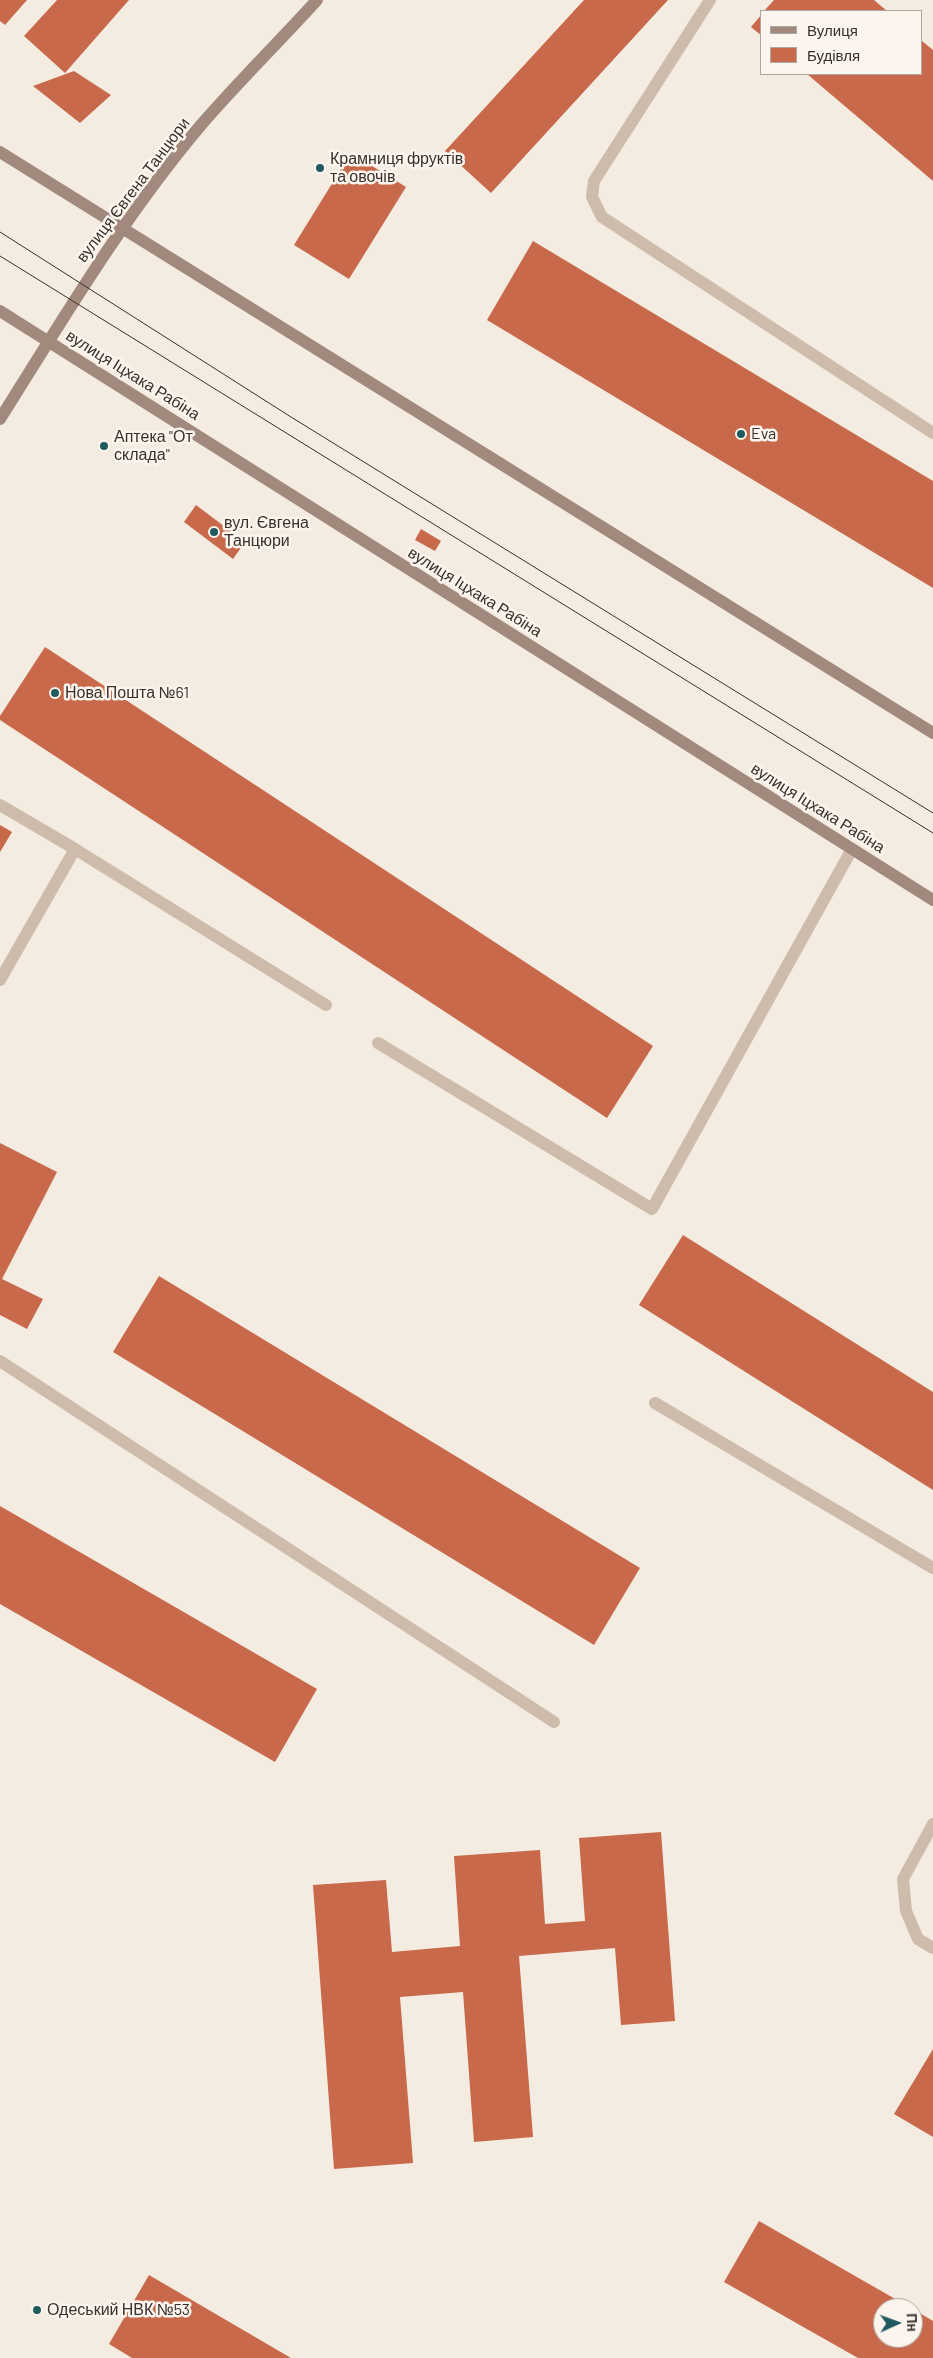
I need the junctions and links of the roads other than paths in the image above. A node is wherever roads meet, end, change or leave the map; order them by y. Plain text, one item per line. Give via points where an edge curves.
1 (318, 0) edge
2 (710, 0) edge
3 (0, 152) edge
4 (123, 228) junction
5 (0, 311) edge
6 (49, 342) junction
7 (0, 420) edge
8 (933, 433) edge
9 (933, 733) edge
10 (0, 805) edge
11 (75, 849) junction
12 (852, 849) junction
13 (933, 900) edge
14 (0, 980) edge
15 (326, 1005) dead end
16 (378, 1043) dead end
17 (0, 1361) edge
18 (655, 1403) dead end
19 (933, 1568) edge
20 (554, 1722) dead end
21 (933, 1824) edge
22 (933, 1948) edge

1 - 4 main road, вулиця Євгена Танцюри via 201,126
2 - 8 lane via 594,180 592,197 602,217
3 - 4 main road
4 - 6 main road, вулиця Євгена Танцюри
4 - 9 main road
5 - 6 main road, вулиця Іцхака Рабіна
6 - 7 main road, вулиця Євгена Танцюри
6 - 12 main road, вулиця Іцхака Рабіна
10 - 11 lane
11 - 14 lane
11 - 15 lane
12 - 13 main road, вулиця Іцхака Рабіна
12 - 16 lane via 652,1210
17 - 20 lane
18 - 19 lane
21 - 22 lane via 903,1879 906,1911 918,1940

